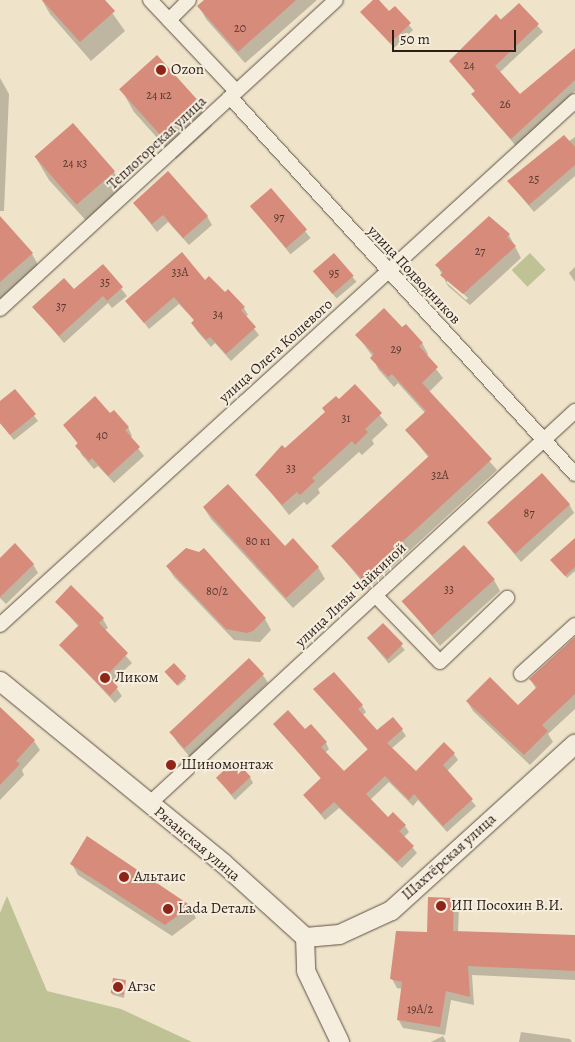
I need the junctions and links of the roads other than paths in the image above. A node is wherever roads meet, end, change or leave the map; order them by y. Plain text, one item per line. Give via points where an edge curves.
1 (150, 0) edge
2 (189, 0) edge
3 (336, 0) edge
4 (168, 20) junction
5 (233, 94) junction
6 (575, 101) edge
7 (388, 270) junction
8 (0, 309) edge
9 (575, 411) edge
10 (543, 439) junction
11 (575, 474) edge
12 (376, 595) junction
13 (507, 598) dead end
14 (0, 625) edge
15 (575, 625) edge
16 (521, 674) dead end
17 (0, 680) edge
18 (575, 743) edge
19 (149, 804) junction
20 (305, 937) junction
21 (340, 1042) edge

1 - 4 street, улица Подводников
2 - 4 street
3 - 5 street, Теплогорская улица
4 - 5 street, улица Подводников
5 - 7 street, улица Подводников
5 - 8 street, Теплогорская улица
6 - 7 street, улица Олега Кошевого
7 - 10 street, улица Подводников
7 - 14 street, улица Олега Кошевого
9 - 10 street, улица Лизы Чайкиной
10 - 11 street, улица Подводников
10 - 12 street, улица Лизы Чайкиной
12 - 13 street via 440,662
12 - 19 street, улица Лизы Чайкиной
15 - 16 street
17 - 19 main road, Рязанская улица
18 - 20 main road, Шахтёрская улица via 391,910 339,934
19 - 20 main road, Рязанская улица
20 - 21 street via 306,971

